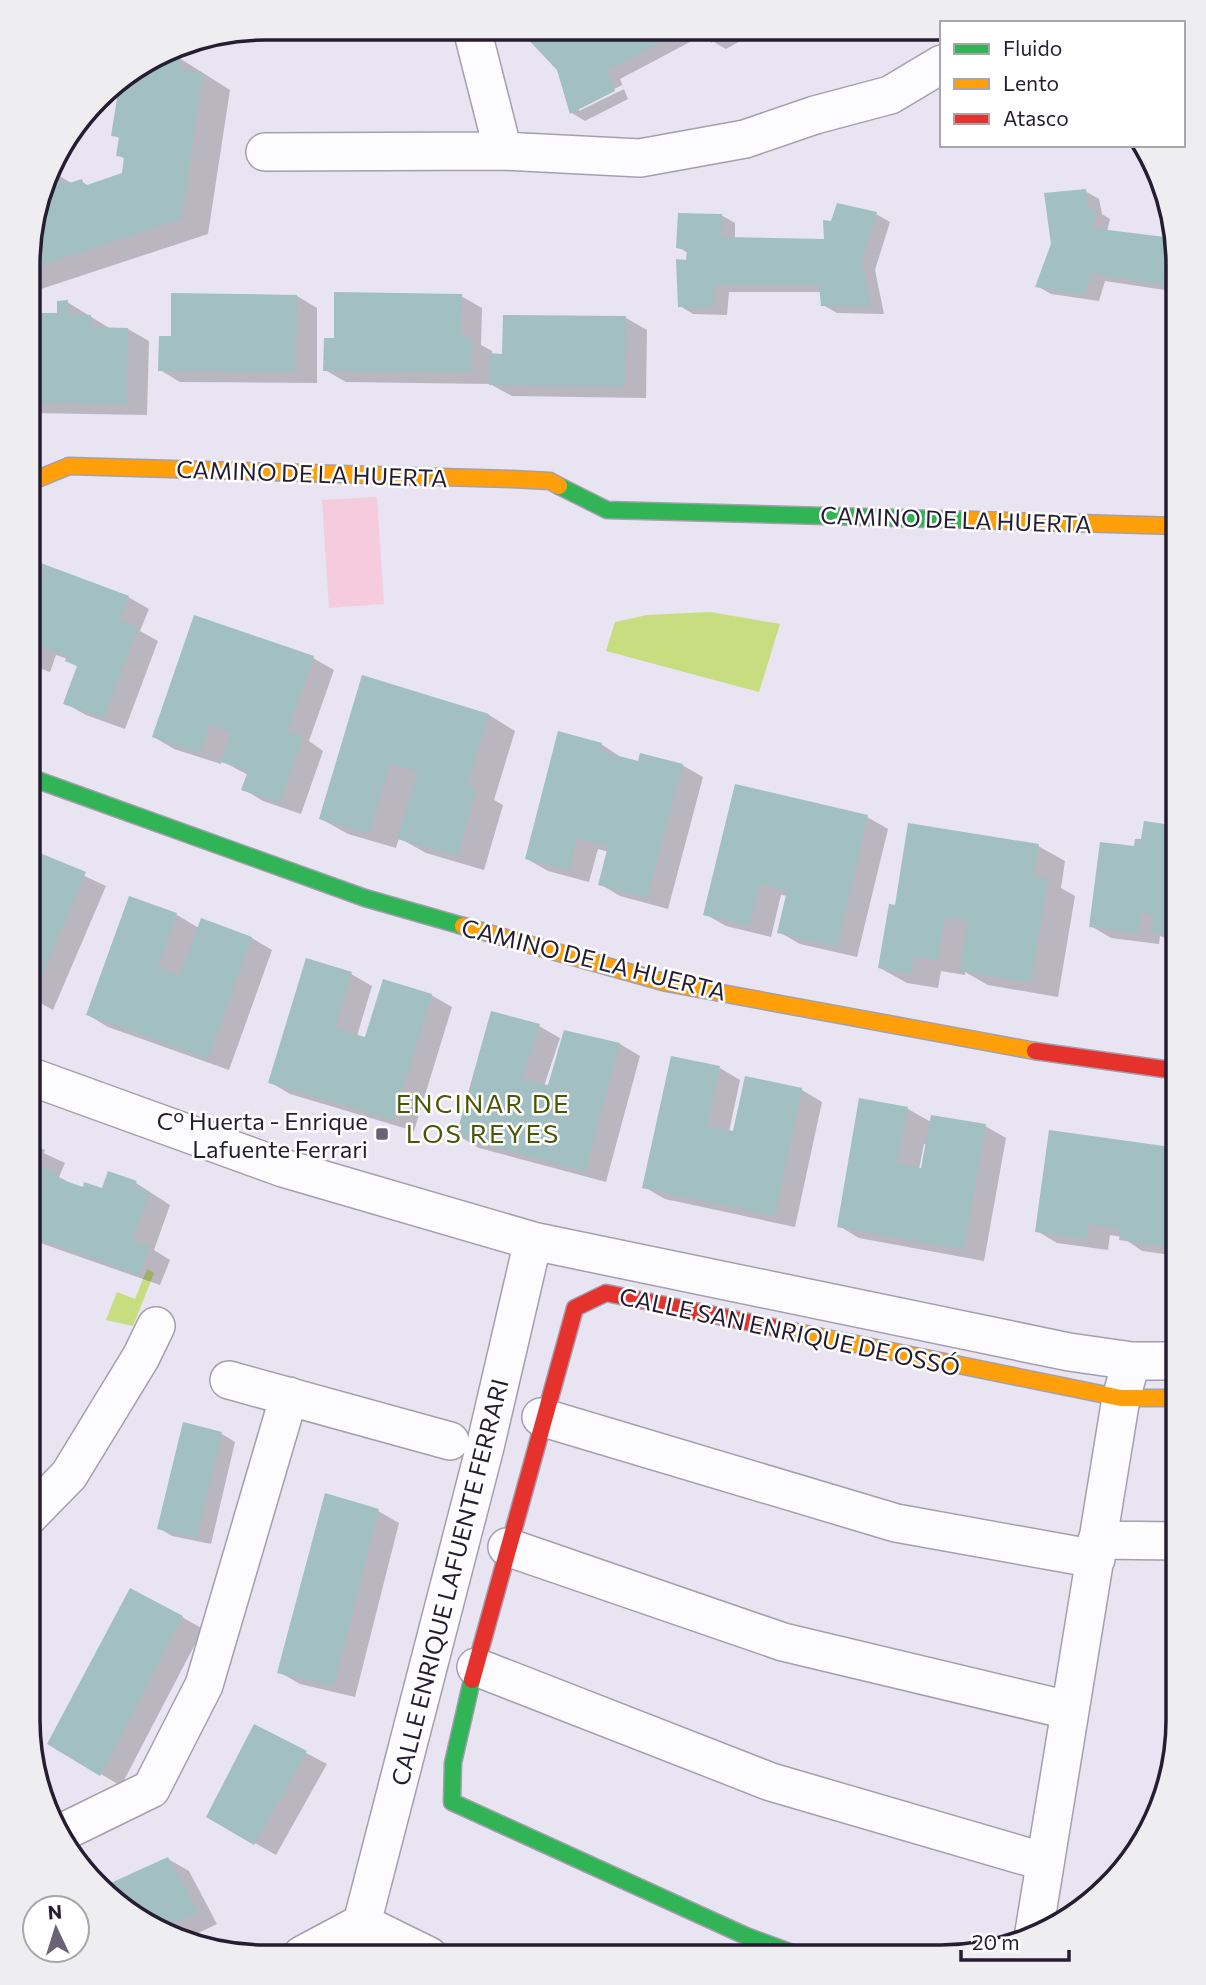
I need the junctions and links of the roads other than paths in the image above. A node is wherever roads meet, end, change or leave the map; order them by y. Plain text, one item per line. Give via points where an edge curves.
1 (472, 41) edge
2 (940, 65) edge
3 (503, 151) junction
4 (265, 152) dead end
5 (40, 478) edge
6 (1166, 526) edge
7 (40, 781) edge
8 (1165, 1069) edge
9 (40, 1080) edge
10 (533, 1241) junction
11 (156, 1326) dead end
12 (1132, 1361) junction
13 (1165, 1361) edge
14 (229, 1380) dead end
15 (289, 1396) junction
16 (1121, 1398) junction
17 (1165, 1398) edge
18 (541, 1417) junction
19 (450, 1441) dead end
20 (40, 1505) edge
21 (1165, 1542) edge
22 (507, 1547) junction
23 (1097, 1550) junction
24 (475, 1667) junction
25 (1068, 1710) junction
26 (69, 1829) edge
27 (1045, 1862) junction
28 (1043, 1920) edge
29 (362, 1923) junction
30 (321, 1945) edge
31 (407, 1945) edge
32 (769, 1945) edge

1 - 3 street
2 - 3 street via 890,95 815,114 745,139 640,158
3 - 4 street
5 - 6 street, CAMINO DE LA HUERTA via 69,466 512,479 550,481 607,510
7 - 8 street, CAMINO DE LA HUERTA via 365,898 667,983 1057,1055
9 - 10 street via 283,1168
10 - 12 street
10 - 29 street, CALLE ENRIQUE LAFUENTE FERRARI via 485,1447
11 - 20 street via 69,1475
12 - 13 street
12 - 16 street
14 - 15 street, CALLE ENRIQUE LAFUENTE FERRARI
15 - 19 street, CALLE ENRIQUE LAFUENTE FERRARI
15 - 26 street via 204,1685 151,1789
16 - 17 street, CALLE SAN ENRIQUE DE OSSÓ
16 - 18 street, CALLE SAN ENRIQUE DE OSSÓ via 606,1293 575,1308
16 - 23 street
18 - 22 street, CALLE SAN ENRIQUE DE OSSÓ
18 - 23 street via 896,1522
21 - 23 street
22 - 24 street, CALLE SAN ENRIQUE DE OSSÓ
22 - 25 street via 783,1642
23 - 25 street
24 - 27 street via 771,1782
24 - 32 street, CALLE SAN ENRIQUE DE OSSÓ via 449,1781 452,1802
25 - 27 street
27 - 28 street
29 - 30 street
29 - 31 street

